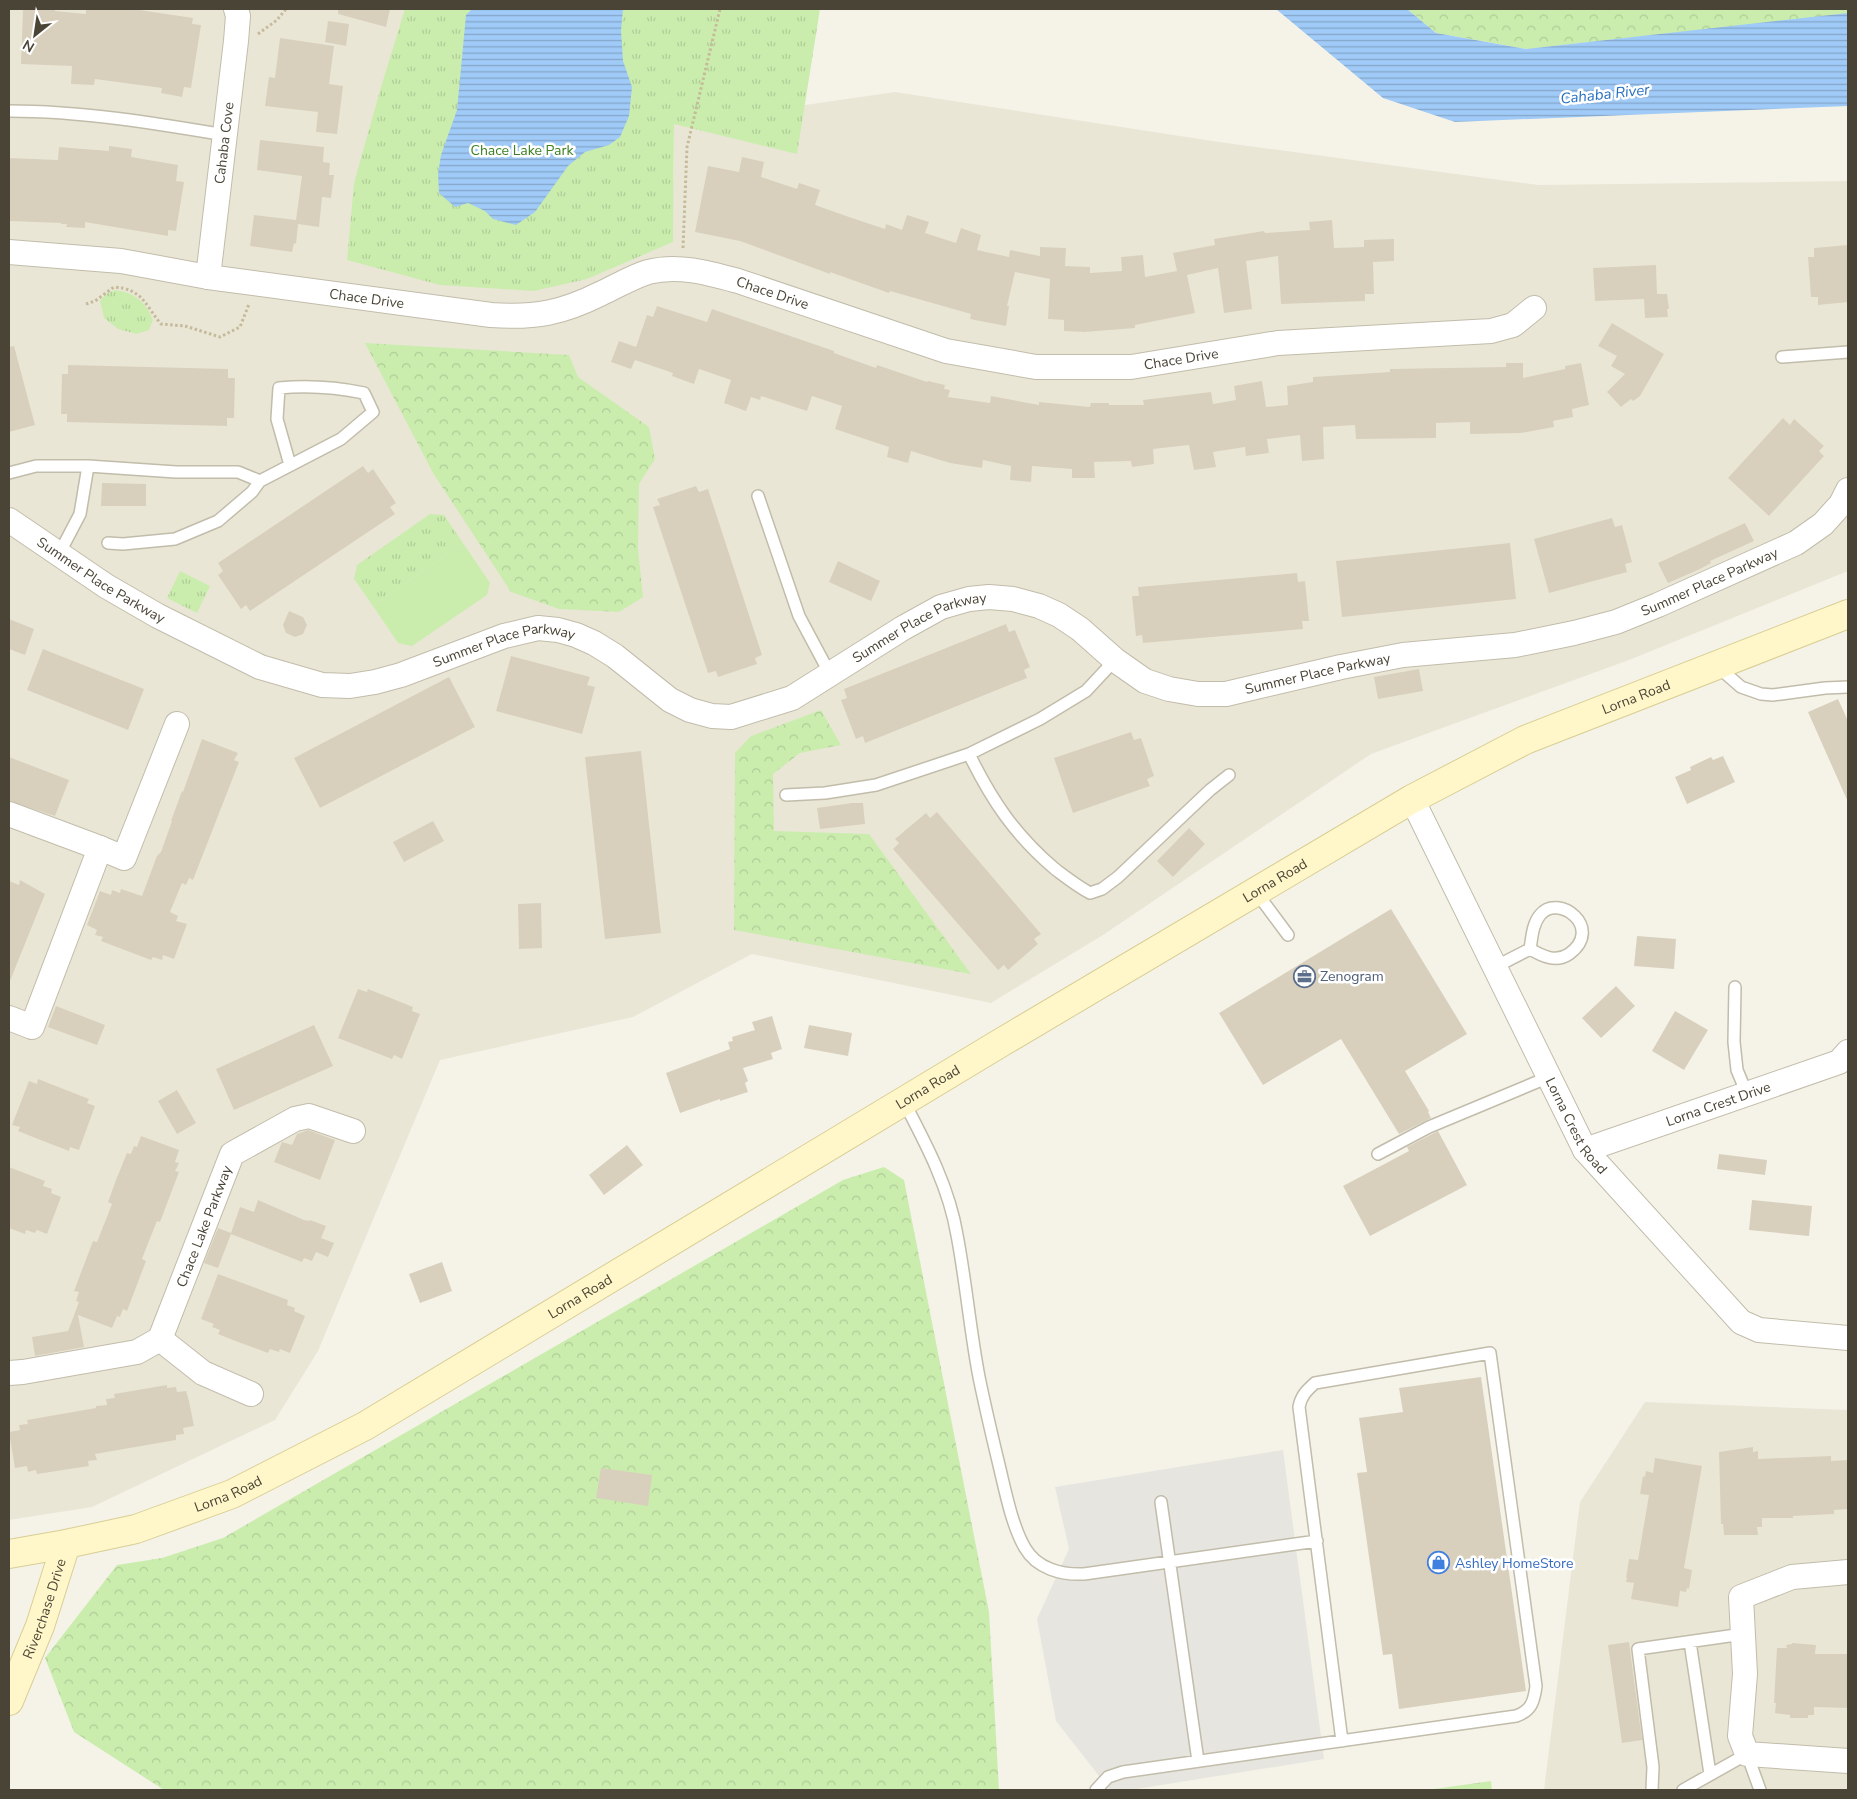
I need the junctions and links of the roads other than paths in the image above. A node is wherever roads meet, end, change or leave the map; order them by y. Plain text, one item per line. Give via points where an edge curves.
1 (236, 9) edge
2 (9, 111) edge
3 (225, 135) junction
4 (9, 252) edge
5 (208, 277) junction
6 (1534, 308) dead end
7 (1848, 352) edge
8 (1782, 357) dead end
9 (290, 465) junction
10 (88, 466) junction
11 (9, 474) edge
12 (260, 481) junction
13 (1848, 490) edge
14 (758, 496) dead end
15 (9, 520) edge
16 (108, 543) dead end
17 (59, 554) junction
18 (1848, 614) edge
19 (1115, 660) junction
20 (1717, 666) junction
21 (830, 674) junction
22 (1848, 687) edge
23 (178, 724) dead end
24 (969, 754) junction
25 (1229, 775) dead end
26 (786, 795) dead end
27 (1412, 799) junction
28 (9, 814) edge
29 (100, 848) junction
30 (1256, 892) junction
31 (1288, 936) dead end
32 (1530, 949) junction
33 (1495, 967) junction
34 (1735, 986) dead end
35 (9, 1018) edge
36 (1845, 1058) edge
37 (1549, 1077) junction
38 (1747, 1094) junction
39 (904, 1101) junction
40 (353, 1131) dead end
41 (1585, 1150) junction
42 (1378, 1154) dead end
43 (1848, 1338) edge
44 (160, 1339) junction
45 (9, 1373) edge
46 (251, 1394) dead end
47 (1161, 1502) dead end
48 (1317, 1540) junction
49 (66, 1544) junction
50 (9, 1554) edge
51 (1169, 1562) junction
52 (1848, 1572) edge
53 (1743, 1634) junction
54 (1690, 1642) junction
55 (9, 1701) edge
56 (1342, 1741) junction
57 (1747, 1754) junction
58 (1198, 1761) junction
59 (1848, 1761) edge
60 (1710, 1774) junction
61 (1096, 1790) edge
62 (1652, 1790) edge
63 (1683, 1790) edge
64 (1760, 1790) edge

1 - 3 street, Cahaba Cove via 236,41
2 - 3 lane via 44,111 132,120
3 - 5 street, Cahaba Cove
4 - 5 street, Chace Drive via 121,261
5 - 6 street, Chace Drive via 520,317 570,308 648,272 682,269 738,280 946,351 1036,367 1131,367 1278,343 1491,331 1513,325
7 - 8 lane
9 - 9 lane via 341,439 373,412 364,394 339,387 303,385 279,388 277,420
9 - 12 lane
10 - 11 lane via 36,466
10 - 12 lane via 238,472
10 - 17 lane via 80,514
12 - 16 lane via 218,521 175,539
13 - 19 street, Summer Place Parkway via 1823,524 1796,543 1616,622 1574,633 1515,645 1404,655 1226,694 1169,689 1145,681
14 - 21 lane via 799,616
15 - 17 street, Summer Place Parkway
17 - 21 street, Summer Place Parkway via 158,616 260,667 322,685 350,686 375,682 504,636 538,628 558,630 594,643 670,700 712,716 731,717 792,698
18 - 20 street, Lorna Road
19 - 21 street, Summer Place Parkway via 1059,615 1013,599 989,598 969,599 941,607
19 - 24 lane via 1086,691 1040,720
20 - 22 lane via 1741,688 1761,694
20 - 27 street, Lorna Road via 1525,740
23 - 29 street via 124,858
24 - 25 lane via 988,791 1010,823 1037,853 1076,886 1090,893 1118,877
24 - 26 lane via 876,785
27 - 30 street, Lorna Road
27 - 33 street, Lorna Crest Road
28 - 29 street
29 - 35 street via 32,1027
30 - 31 lane
30 - 39 street, Lorna Road
32 - 32 lane via 1535,924 1546,910 1570,911 1583,928 1583,936 1575,950 1566,956 1554,959
32 - 33 lane
33 - 37 street, Lorna Crest Road
34 - 38 lane via 1737,1070
36 - 38 street, Lorna Crest Drive
37 - 41 street, Lorna Crest Road
37 - 42 lane via 1429,1126
38 - 41 street, Lorna Crest Drive
39 - 49 street, Lorna Road via 348,1435 232,1494 136,1528
39 - 51 lane via 932,1156 951,1210 981,1385 1006,1492 1026,1549 1045,1567 1070,1574
40 - 44 street, Chace Lake Parkway via 309,1116 295,1119 232,1154
41 - 43 street, Lorna Crest Road via 1741,1322 1759,1330
44 - 45 street via 137,1352
44 - 46 street via 202,1373
47 - 51 lane
48 - 51 lane
48 - 56 lane
48 - 56 lane via 1299,1407 1305,1392 1315,1383 1490,1353 1536,1686 1535,1698 1525,1713 1516,1716
49 - 50 street, Lorna Road
49 - 55 street, Riverchase Drive via 40,1626
51 - 58 lane
52 - 53 street via 1792,1577 1741,1597
53 - 54 lane
53 - 57 street via 1745,1674 1740,1736
54 - 60 lane
54 - 62 lane via 1638,1649 1653,1767
56 - 58 lane
57 - 59 street
57 - 60 lane
57 - 64 lane
58 - 61 lane via 1123,1772 1108,1777
60 - 63 lane

